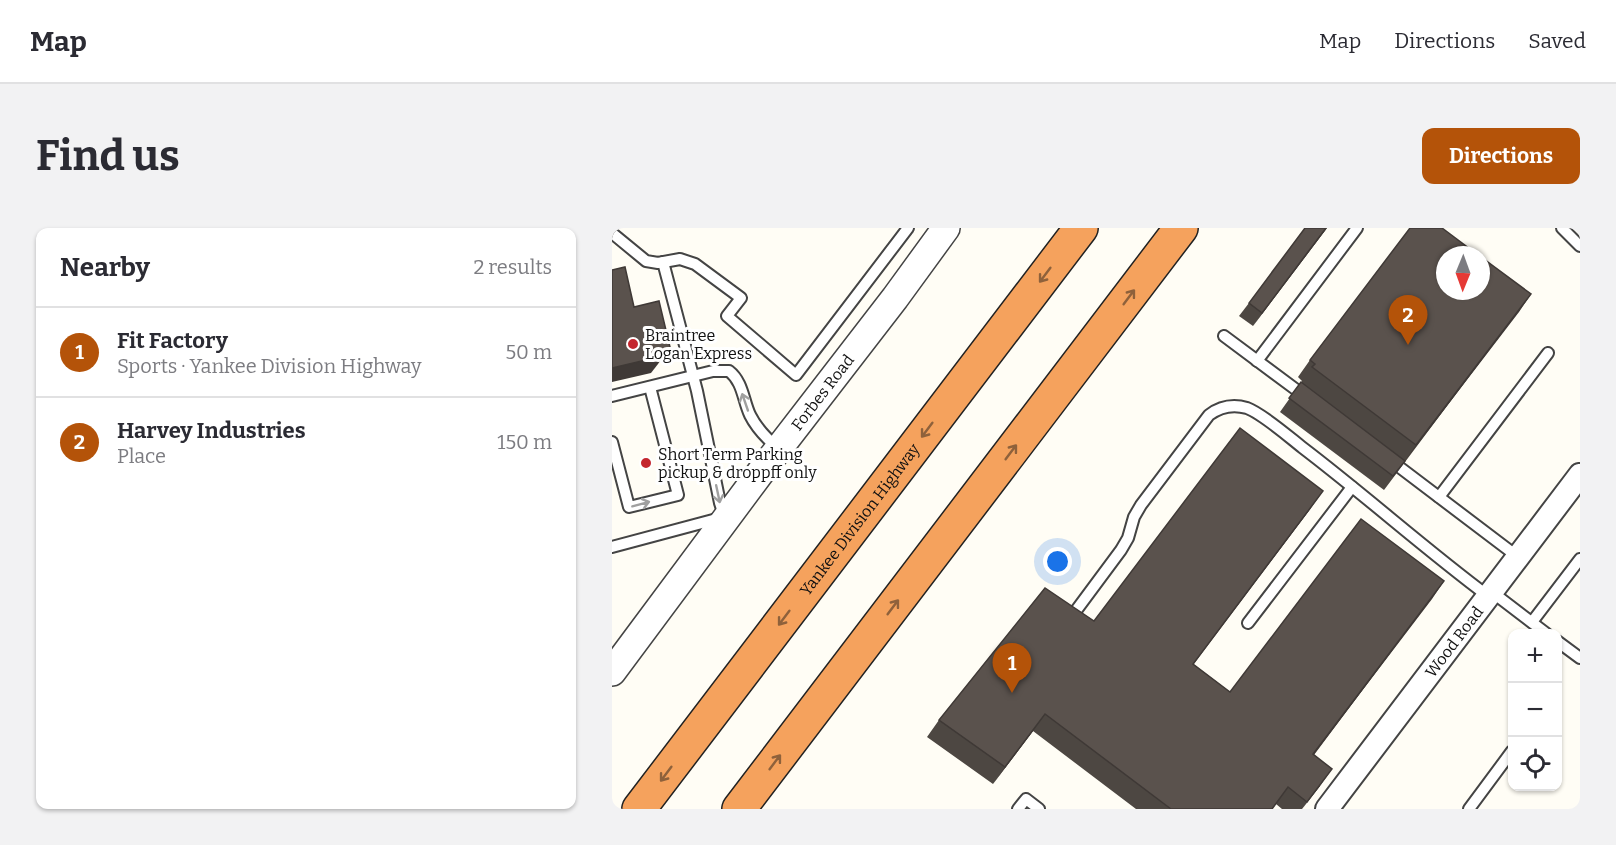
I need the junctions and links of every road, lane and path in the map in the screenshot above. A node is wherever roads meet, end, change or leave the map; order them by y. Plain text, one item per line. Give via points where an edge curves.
1 (908, 228) edge
2 (946, 228) edge
3 (1081, 228) edge
4 (1181, 228) edge
5 (1358, 228) edge
6 (1562, 228) edge
7 (612, 233) edge
8 (1580, 246) edge
9 (663, 262) junction
10 (1224, 336) dead end
11 (1548, 353) dead end
12 (1257, 361) junction
13 (693, 376) junction
14 (650, 387) junction
15 (612, 396) edge
16 (1315, 404) edge
17 (612, 442) edge
18 (779, 449) junction
19 (1381, 454) edge
20 (1580, 475) edge
21 (1352, 487) junction
22 (1439, 497) junction
23 (728, 516) junction
24 (612, 547) edge
25 (1518, 557) junction
26 (1580, 559) edge
27 (1490, 594) junction
28 (1072, 616) edge
29 (1532, 622) junction
30 (1248, 623) dead end
31 (1542, 629) edge
32 (1562, 645) edge
33 (1580, 658) edge
34 (612, 672) edge
35 (1508, 756) edge
36 (639, 809) edge
37 (739, 809) edge
38 (1018, 809) edge
39 (1039, 809) edge
40 (1328, 809) edge
41 (1469, 809) edge

1 - 9 lane via 796,375 727,316 741,298 695,264 680,259
2 - 18 street, Forbes Road
3 -> 36 highway, Yankee Division Highway
37 -> 4 highway
5 - 12 lane
6 - 8 lane
7 - 9 lane via 642,259
9 - 13 lane
10 - 12 lane
11 - 22 lane
12 - 16 lane
13 - 14 lane
18 -> 13 lane via 749,414 734,375 722,370
13 -> 23 lane via 720,503
14 - 15 lane
17 -> 14 lane via 629,507 678,495
18 - 23 street, Forbes Road
19 - 22 lane
20 - 25 street, Wood Road
21 - 27 lane via 1459,574
21 - 28 lane via 1253,411 1235,406 1220,408 1209,415 1141,505 1126,542
21 - 30 lane
22 - 25 lane
23 - 24 lane
23 - 34 street, Forbes Road
25 - 27 street, Wood Road
26 - 29 lane
27 - 29 lane
27 - 40 street, Wood Road
29 - 31 lane
32 - 33 lane
35 - 41 lane
38 - 39 lane via 1026,799

